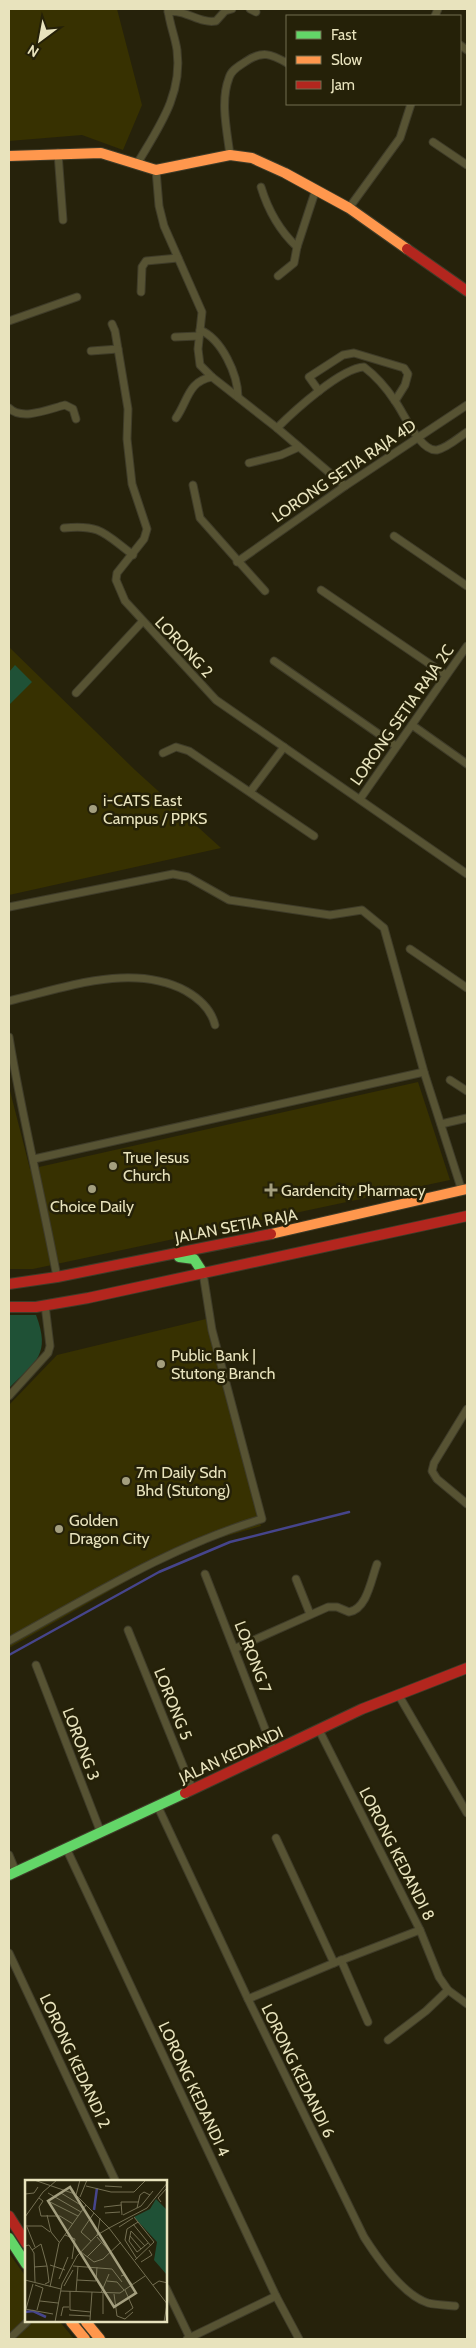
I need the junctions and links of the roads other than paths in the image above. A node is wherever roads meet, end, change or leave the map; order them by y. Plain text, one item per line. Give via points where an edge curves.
1 (232, 9) edge
2 (168, 10) edge
3 (286, 62) edge
4 (411, 105) edge
5 (433, 142) dead end
6 (58, 152) junction
7 (230, 155) junction
8 (9, 156) edge
9 (136, 164) junction
10 (467, 165) edge
11 (156, 170) junction
12 (261, 187) dead end
13 (316, 189) junction
14 (348, 208) junction
15 (63, 220) dead end
16 (297, 247) junction
17 (178, 258) junction
18 (278, 276) dead end
19 (467, 291) edge
20 (140, 292) dead end
21 (76, 297) dead end
22 (9, 321) edge
23 (112, 324) dead end
24 (200, 333) junction
25 (175, 338) dead end
26 (118, 349) junction
27 (91, 351) dead end
28 (212, 378) junction
29 (319, 391) junction
30 (238, 397) junction
31 (395, 401) junction
32 (467, 404) edge
33 (9, 408) edge
34 (176, 418) dead end
35 (76, 420) dead end
36 (277, 428) junction
37 (467, 432) edge
38 (417, 438) junction
39 (299, 447) junction
40 (249, 463) dead end
41 (193, 485) dead end
42 (344, 486) junction
43 (64, 528) dead end
44 (394, 536) dead end
45 (133, 555) junction
46 (237, 562) junction
47 (467, 586) edge
48 (265, 590) dead end
49 (322, 590) dead end
50 (142, 622) junction
51 (467, 646) edge
52 (464, 656) edge
53 (274, 661) dead end
54 (446, 675) junction
55 (76, 693) dead end
56 (412, 724) junction
57 (396, 746) junction
58 (284, 747) junction
59 (163, 753) dead end
60 (467, 764) edge
61 (250, 792) junction
62 (360, 799) junction
63 (314, 836) dead end
64 (467, 874) edge
65 (9, 907) edge
66 (410, 948) dead end
67 (467, 988) edge
68 (9, 1002) edge
69 (215, 1025) dead end
70 (9, 1037) edge
71 (424, 1072) junction
72 (450, 1080) dead end
73 (467, 1092) edge
74 (467, 1118) edge
75 (441, 1124) junction
76 (34, 1159) junction
77 (465, 1193) edge
78 (467, 1216) edge
79 (142, 1260) junction
80 (203, 1273) junction
81 (57, 1276) junction
82 (9, 1284) edge
83 (45, 1305) junction
84 (9, 1307) edge
85 (9, 1396) edge
86 (467, 1409) edge
87 (467, 1504) edge
88 (377, 1564) dead end
89 (205, 1574) dead end
90 (296, 1579) dead end
91 (310, 1614) junction
92 (128, 1630) dead end
93 (9, 1641) edge
94 (236, 1648) junction
95 (36, 1665) dead end
96 (467, 1668) edge
97 (398, 1694) junction
98 (319, 1730) junction
99 (274, 1752) junction
100 (192, 1788) junction
101 (158, 1807) junction
102 (467, 1813) edge
103 (101, 1833) junction
104 (276, 1838) dead end
105 (67, 1850) junction
106 (9, 1855) edge
107 (12, 1873) edge
108 (420, 1930) junction
109 (9, 1953) edge
110 (337, 1961) junction
111 (448, 1990) junction
112 (248, 1999) junction
113 (467, 2004) edge
114 (368, 2022) dead end
115 (388, 2040) dead end
116 (115, 2180) edge
117 (9, 2216) edge
118 (9, 2238) edge
119 (25, 2241) edge
120 (25, 2262) edge
121 (168, 2292) edge
122 (276, 2296) junction
123 (455, 2306) dead end
124 (26, 2323) edge
125 (72, 2323) edge
126 (87, 2323) edge
127 (9, 2339) edge
128 (85, 2339) edge
129 (100, 2339) edge
130 (189, 2339) edge
131 (299, 2339) edge

1 - 2 street via 225,11 218,20 208,22
2 - 9 street via 177,50 174,98
3 - 7 street via 262,53 233,70 228,78 225,106
4 - 14 street via 400,138
5 - 10 street
6 - 8 main road
6 - 9 main road via 101,154
6 - 15 street
7 - 11 main road
7 - 13 main road via 252,158
9 - 11 main road
11 - 17 street via 164,226
12 - 16 street via 267,206 287,238
13 - 14 main road
13 - 16 street
14 - 19 main road
16 - 18 street via 294,263
17 - 20 street via 146,261 142,267
17 - 24 street via 202,312
21 - 22 street
23 - 26 street, LORONG 2
24 - 25 street
24 - 28 street via 200,365
24 - 30 street via 207,333 230,363 238,385
26 - 27 street
26 - 45 street, LORONG 2 via 128,409 132,484 147,529
28 - 30 street
28 - 34 street via 197,382
29 - 31 street via 351,370 364,367
29 - 31 street via 309,376 343,355 354,352 404,368 408,374
29 - 36 street
30 - 36 street
31 - 38 street
32 - 38 street, LORONG SETIA RAJA 4D
33 - 35 street via 22,414 65,405 73,409
36 - 39 street
37 - 38 street via 435,450
38 - 42 street, LORONG SETIA RAJA 4D
39 - 40 street
39 - 42 street
41 - 46 street via 199,515
42 - 46 street, LORONG SETIA RAJA 4D
43 - 45 street via 85,526 98,530
44 - 47 street
45 - 50 street, LORONG 2 via 117,573 116,580 125,601
46 - 48 street
49 - 54 street
50 - 55 street
50 - 58 street, LORONG 2 via 210,695
51 - 52 street, LORONG SETIA RAJA 2C
52 - 54 street, LORONG SETIA RAJA 2C
53 - 57 street
54 - 56 street, LORONG SETIA RAJA 2C
56 - 57 street, LORONG SETIA RAJA 2C
56 - 60 street
57 - 62 street, LORONG SETIA RAJA 2C
58 - 61 street
58 - 62 street, LORONG 2
59 - 61 street via 176,747 189,751
61 - 63 street
62 - 64 street, LORONG 2
65 - 71 street via 173,874 188,876 228,900 330,915 362,910 384,928
66 - 67 street
68 - 69 street via 65,987 143,978 164,982 198,997 213,1016
70 - 76 street
71 - 75 street
71 - 76 street
72 - 73 street
74 - 75 street
75 - 77 street
76 - 81 street
77 - 79 main road, JALAN SETIA RAJA
78 - 80 main road
79 - 80 main road via 193,1257
79 - 81 main road, JALAN SETIA RAJA
80 - 83 main road
80 - 93 street via 212,1330 262,1519 151,1562
81 - 82 main road, JALAN SETIA RAJA
83 - 84 main road
83 - 85 street via 48,1353
86 - 87 street via 432,1471
88 - 91 street via 358,1609 348,1612 328,1607
89 - 94 street, LORONG 7
90 - 91 street
91 - 94 street
92 - 100 street, LORONG 5
94 - 99 street, LORONG 7
95 - 103 street, LORONG 3
96 - 97 main road, JALAN KEDANDI
97 - 98 main road, JALAN KEDANDI
97 - 102 street
98 - 99 main road, JALAN KEDANDI
98 - 108 street, LORONG KEDANDI 8
99 - 100 main road, JALAN KEDANDI
100 - 101 main road, JALAN KEDANDI
101 - 103 main road, JALAN KEDANDI
101 - 112 street, LORONG KEDANDI 6
103 - 105 main road, JALAN KEDANDI
104 - 110 street
105 - 107 main road, JALAN KEDANDI
105 - 122 street, LORONG KEDANDI 4
106 - 107 street
108 - 110 street
108 - 111 street, LORONG KEDANDI 8 via 439,1977
109 - 116 street, LORONG KEDANDI 2
110 - 112 street
110 - 114 street
111 - 113 street
111 - 115 street
112 - 123 street, LORONG KEDANDI 6 via 373,2250 411,2294 431,2304
117 - 119 main road
118 - 120 main road
121 - 130 street
122 - 130 street
122 - 131 street, LORONG KEDANDI 4
124 - 127 street
125 - 128 main road
126 - 129 main road

